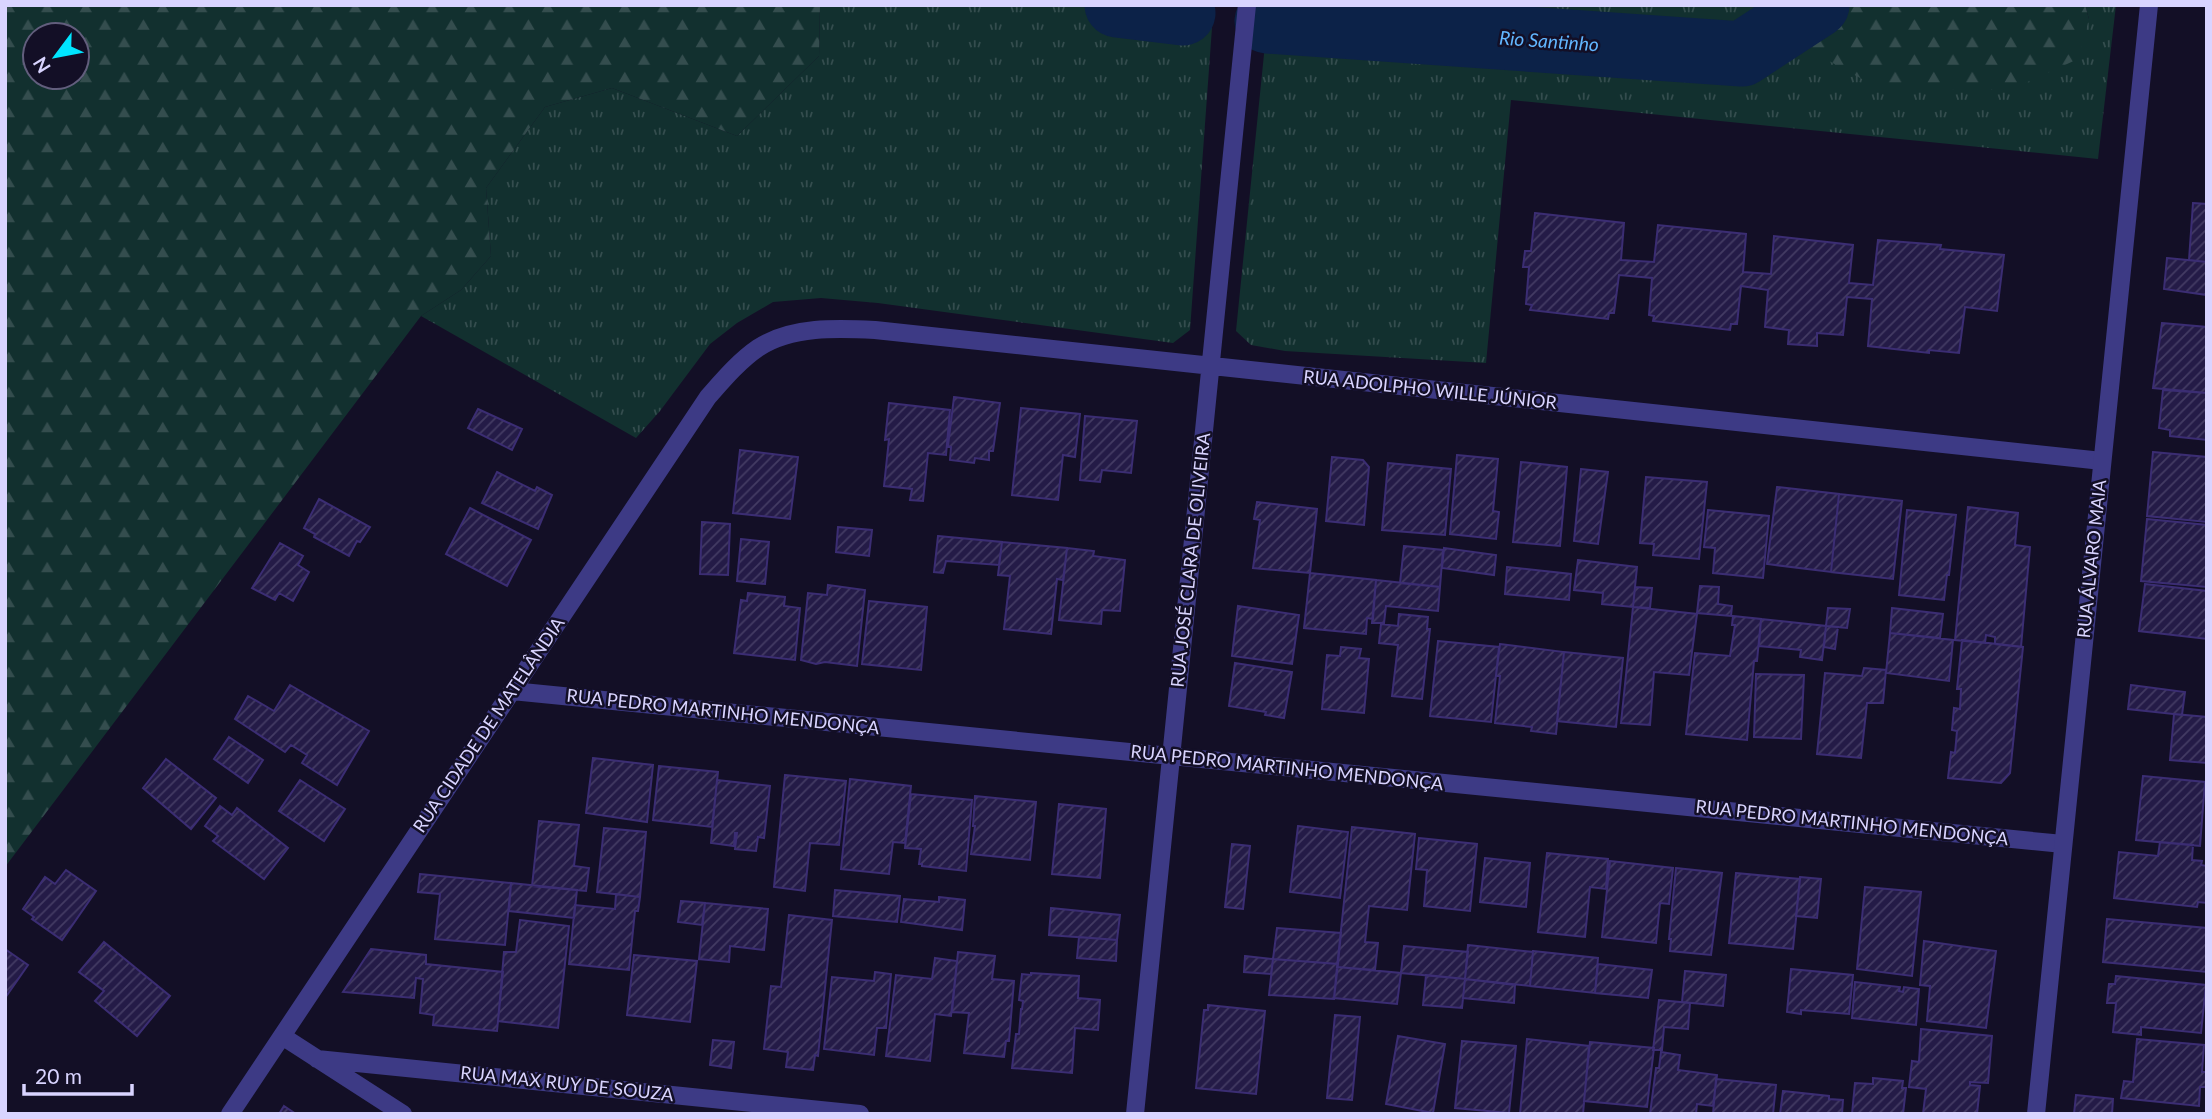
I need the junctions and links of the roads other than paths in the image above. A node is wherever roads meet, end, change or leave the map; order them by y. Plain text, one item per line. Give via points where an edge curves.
1 (1247, 5) edge
2 (2149, 5) edge
3 (760, 346) joint
4 (1210, 367) junction
5 (2102, 461) junction
6 (512, 691) junction
7 (1171, 756) junction
8 (2063, 844) junction
9 (282, 1036) junction
10 (317, 1059) junction
11 (230, 1114) edge
12 (403, 1114) edge
13 (860, 1114) edge
14 (1135, 1114) edge
15 (2036, 1114) edge

1 - 4 street, RUA JOSÉ CLARA DE OLIVEIRA
2 - 5 street, RUA ÁLVARO MAIA
3 - 4 street, RUA ADOLPHO WILLE JÚNIOR via 795,332 838,328
3 - 6 street, RUA CIDADE DE MATELÂNDIA via 708,397
4 - 5 street, RUA ADOLPHO WILLE JÚNIOR
4 - 7 street, RUA JOSÉ CLARA DE OLIVEIRA
5 - 8 street, RUA ÁLVARO MAIA
6 - 7 street, RUA PEDRO MARTINHO MENDONÇA
6 - 9 street, RUA CIDADE DE MATELÂNDIA
7 - 8 street, RUA PEDRO MARTINHO MENDONÇA
7 - 14 street, RUA JOSÉ CLARA DE OLIVEIRA
8 - 15 street, RUA ÁLVARO MAIA
9 - 10 street
9 - 11 street, RUA CIDADE DE MATELÂNDIA
10 - 12 street
10 - 13 street, RUA MAX RUY DE SOUZA

